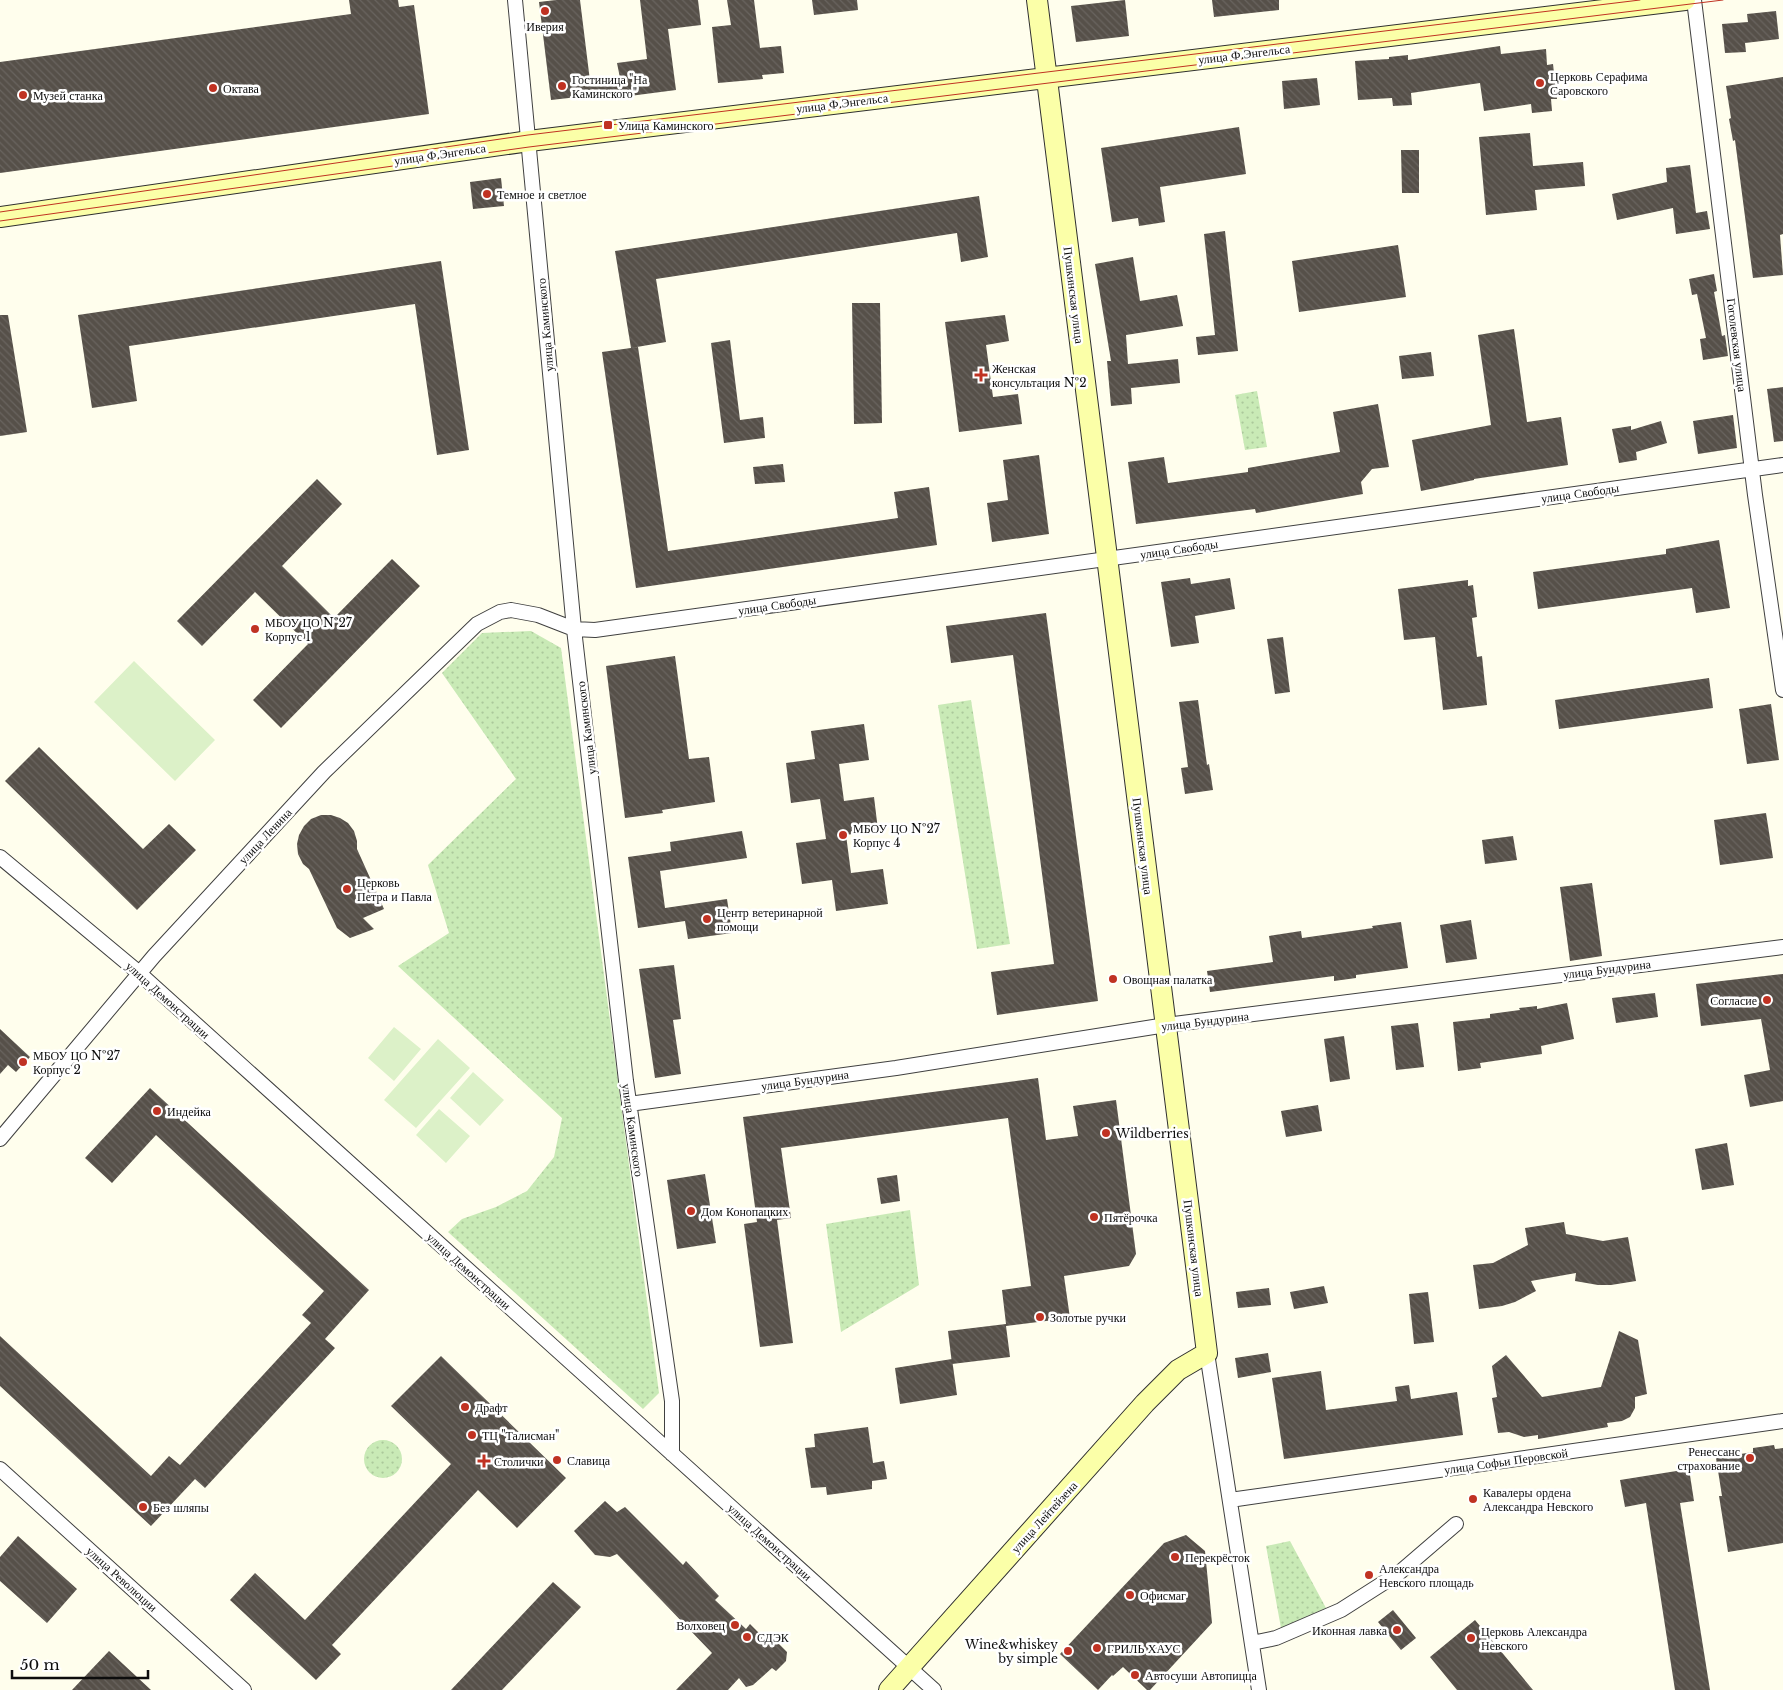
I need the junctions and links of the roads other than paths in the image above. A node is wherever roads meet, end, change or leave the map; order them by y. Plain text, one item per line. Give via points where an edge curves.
1 (515, 0) edge
2 (1037, 0) edge
3 (1685, 0) edge
4 (1694, 0) edge
5 (1046, 78) junction
6 (529, 141) junction
7 (0, 217) edge
8 (1783, 465) edge
9 (1752, 469) junction
10 (1107, 559) junction
11 (574, 629) junction
12 (1783, 690) edge
13 (0, 856) edge
14 (1783, 947) edge
15 (138, 972) junction
16 (1166, 1026) junction
17 (629, 1104) junction
18 (0, 1139) edge
19 (1207, 1353) junction
20 (1783, 1421) edge
21 (672, 1454) junction
22 (0, 1469) edge
23 (1230, 1500) junction
24 (1456, 1524) dead end
25 (1252, 1643) junction
26 (910, 1668) junction
27 (244, 1690) edge
28 (889, 1690) edge
29 (934, 1690) edge
30 (1259, 1690) edge

1 - 6 street, улица Каминского
2 - 5 street, Пушкинская улица
3 - 5 street, улица Ф.Энгельса
4 - 9 street, Гоголевская улица
5 - 6 street, улица Ф.Энгельса
5 - 10 street, Пушкинская улица
6 - 7 street, улица Ф.Энгельса
6 - 11 street, улица Каминского
8 - 9 street, улица Свободы
9 - 10 street, улица Свободы
9 - 12 street, Гоголевская улица
10 - 11 street, улица Свободы via 595,630
10 - 16 street, Пушкинская улица
11 - 15 street, улица Ленина via 538,615 510,610 477,624 324,772
11 - 17 street, улица Каминского
13 - 15 street, улица Демонстрации
14 - 16 street, улица Бундурина
15 - 18 street, улица Ленина
15 - 21 street, улица Демонстрации
16 - 17 street, улица Бундурина via 896,1068
16 - 19 street, Пушкинская улица
17 - 21 street, улица Каминского via 672,1400
19 - 23 street, Пушкинская улица
19 - 26 street, улица Лейтейзена via 1178,1370 1145,1403
20 - 23 street, улица Софьи Перовской
21 - 26 street, улица Демонстрации
22 - 27 street, улица Революции
23 - 25 street, Пушкинская улица
24 - 25 street via 1399,1573 1341,1610 1276,1638
25 - 30 street, Пушкинская улица
26 - 28 street, улица Лейтейзена
26 - 29 street, улица Демонстрации

